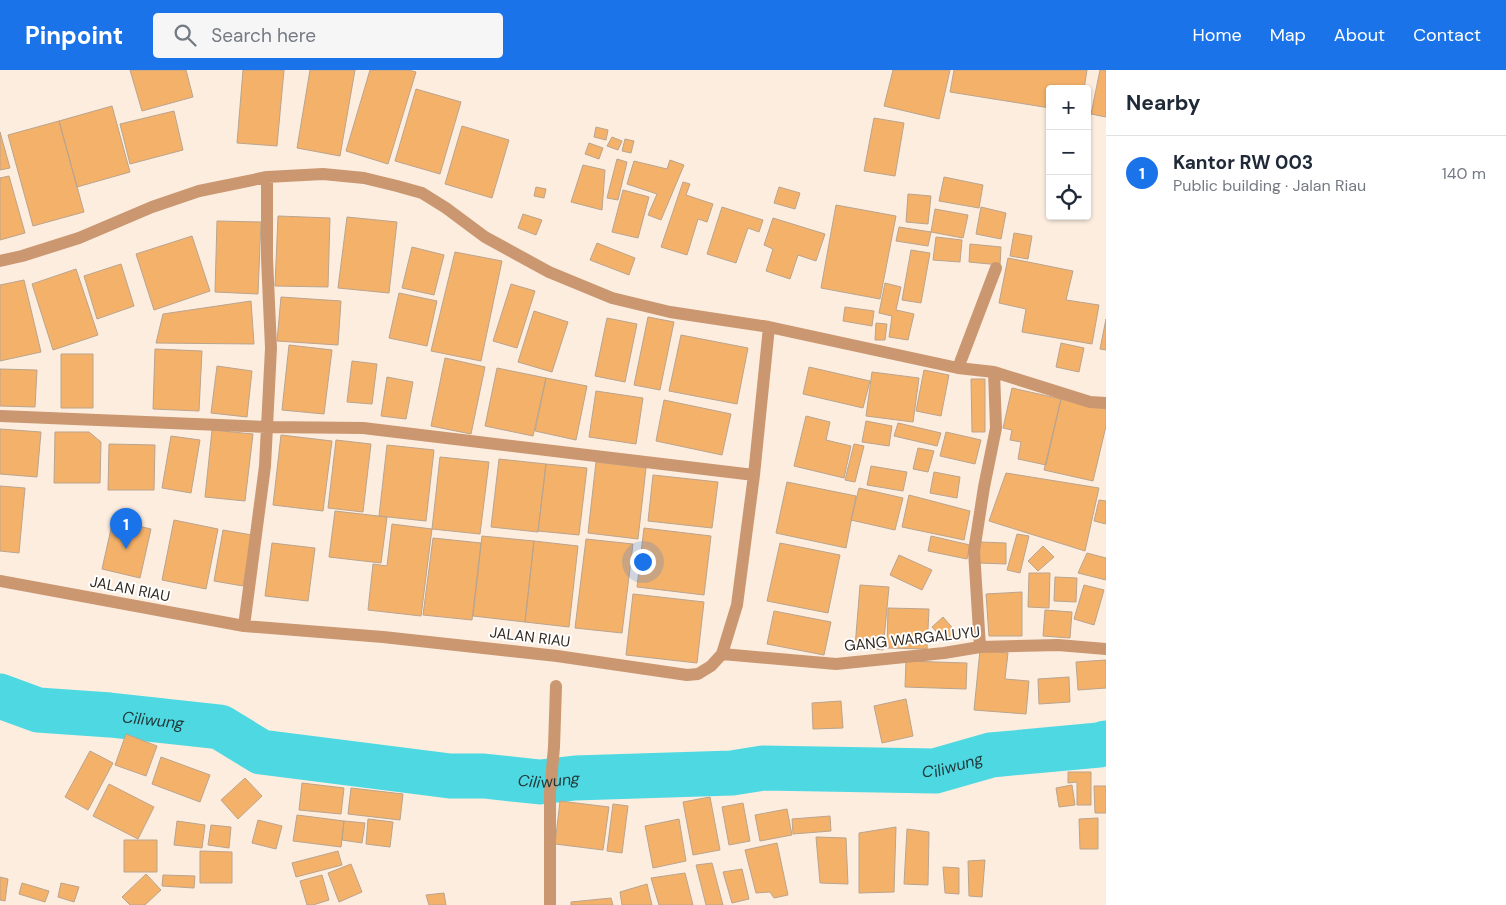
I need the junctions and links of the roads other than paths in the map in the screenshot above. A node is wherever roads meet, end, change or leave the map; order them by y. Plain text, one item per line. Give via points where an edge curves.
1 (267, 177) junction
2 (0, 261) edge
3 (996, 268) dead end
4 (769, 327) junction
5 (958, 368) junction
6 (994, 372) junction
7 (1106, 403) edge
8 (0, 416) edge
9 (267, 427) junction
10 (754, 475) junction
11 (0, 581) edge
12 (244, 626) junction
13 (980, 647) junction
14 (1106, 648) edge
15 (722, 654) junction
16 (556, 686) dead end
17 (550, 905) edge

1 - 2 street via 199,191 79,238
1 - 4 street via 323,174 364,178 397,186 422,194 485,237 549,272 612,298 670,312
1 - 9 street via 271,348
3 - 5 street
4 - 5 street
4 - 10 street
5 - 6 street
6 - 7 street via 1090,402
6 - 13 street via 996,428 974,551
8 - 9 street
9 - 10 street via 363,428
9 - 12 street
10 - 15 street via 737,605
11 - 12 street, JALAN RIAU
12 - 15 street, JALAN RIAU via 557,656 687,676 711,666
13 - 14 street, GANG WARGALUYU via 1058,645
13 - 15 street, GANG WARGALUYU via 836,664
16 - 17 street

